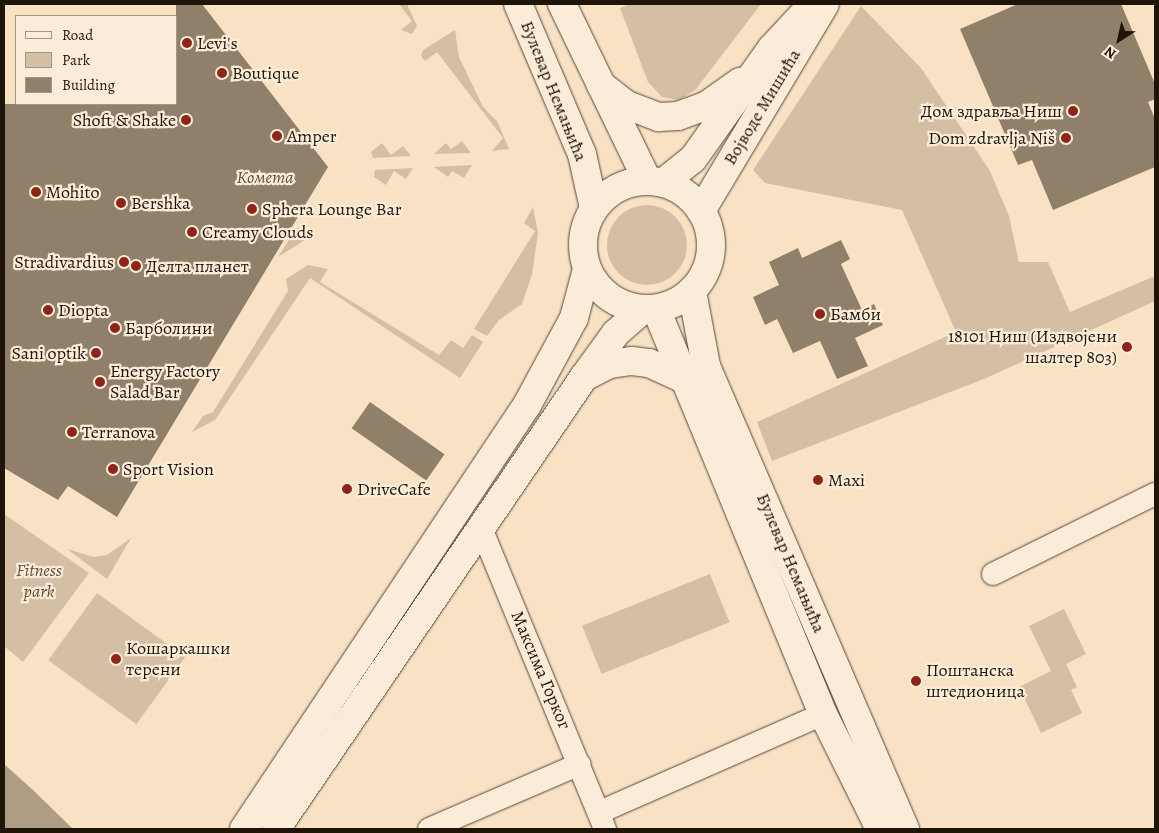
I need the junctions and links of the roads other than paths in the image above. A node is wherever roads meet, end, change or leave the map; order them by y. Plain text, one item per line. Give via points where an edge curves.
1 (518, 4) edge
2 (562, 4) edge
3 (813, 4) edge
4 (825, 4) edge
5 (755, 71) junction
6 (597, 83) junction
7 (655, 182) junction
8 (594, 208) junction
9 (701, 211) junction
10 (587, 269) junction
11 (692, 291) junction
12 (649, 309) junction
13 (584, 377) junction
14 (686, 380) junction
15 (1155, 494) edge
16 (482, 528) junction
17 (993, 574) dead end
18 (823, 714) junction
19 (580, 764) junction
20 (602, 821) edge
21 (244, 829) edge
22 (276, 829) edge
23 (429, 829) edge
24 (880, 829) edge
25 (905, 829) edge

1 - 8 street, Булевар Немањића via 582,154
2 - 6 street
3 - 5 street, Војводе Мишића
4 - 9 street, Војводе Мишића
5 - 6 street via 706,106 678,116 653,116 627,106
5 - 7 street, Војводе Мишића via 693,159
6 - 7 street
7 - 8 street via 627,184 608,193
7 - 9 street via 685,193
8 - 10 street via 582,242
9 - 11 street via 711,247 706,271
10 - 12 street via 597,287 613,300
10 - 21 street via 574,318 527,405
11 - 12 street via 675,303
11 - 25 street, Булевар Немањића via 706,366
12 - 13 street via 616,333
12 - 14 street, Булевар Немањића
13 - 14 street via 610,364 632,360 662,368
13 - 16 street
14 - 18 street, Булевар Немањића
15 - 17 street
16 - 19 street, Максима Горког
16 - 22 street
18 - 20 street, Максима Горког
18 - 24 street, Булевар Немањића
19 - 20 street, Максима Горког
19 - 23 street

